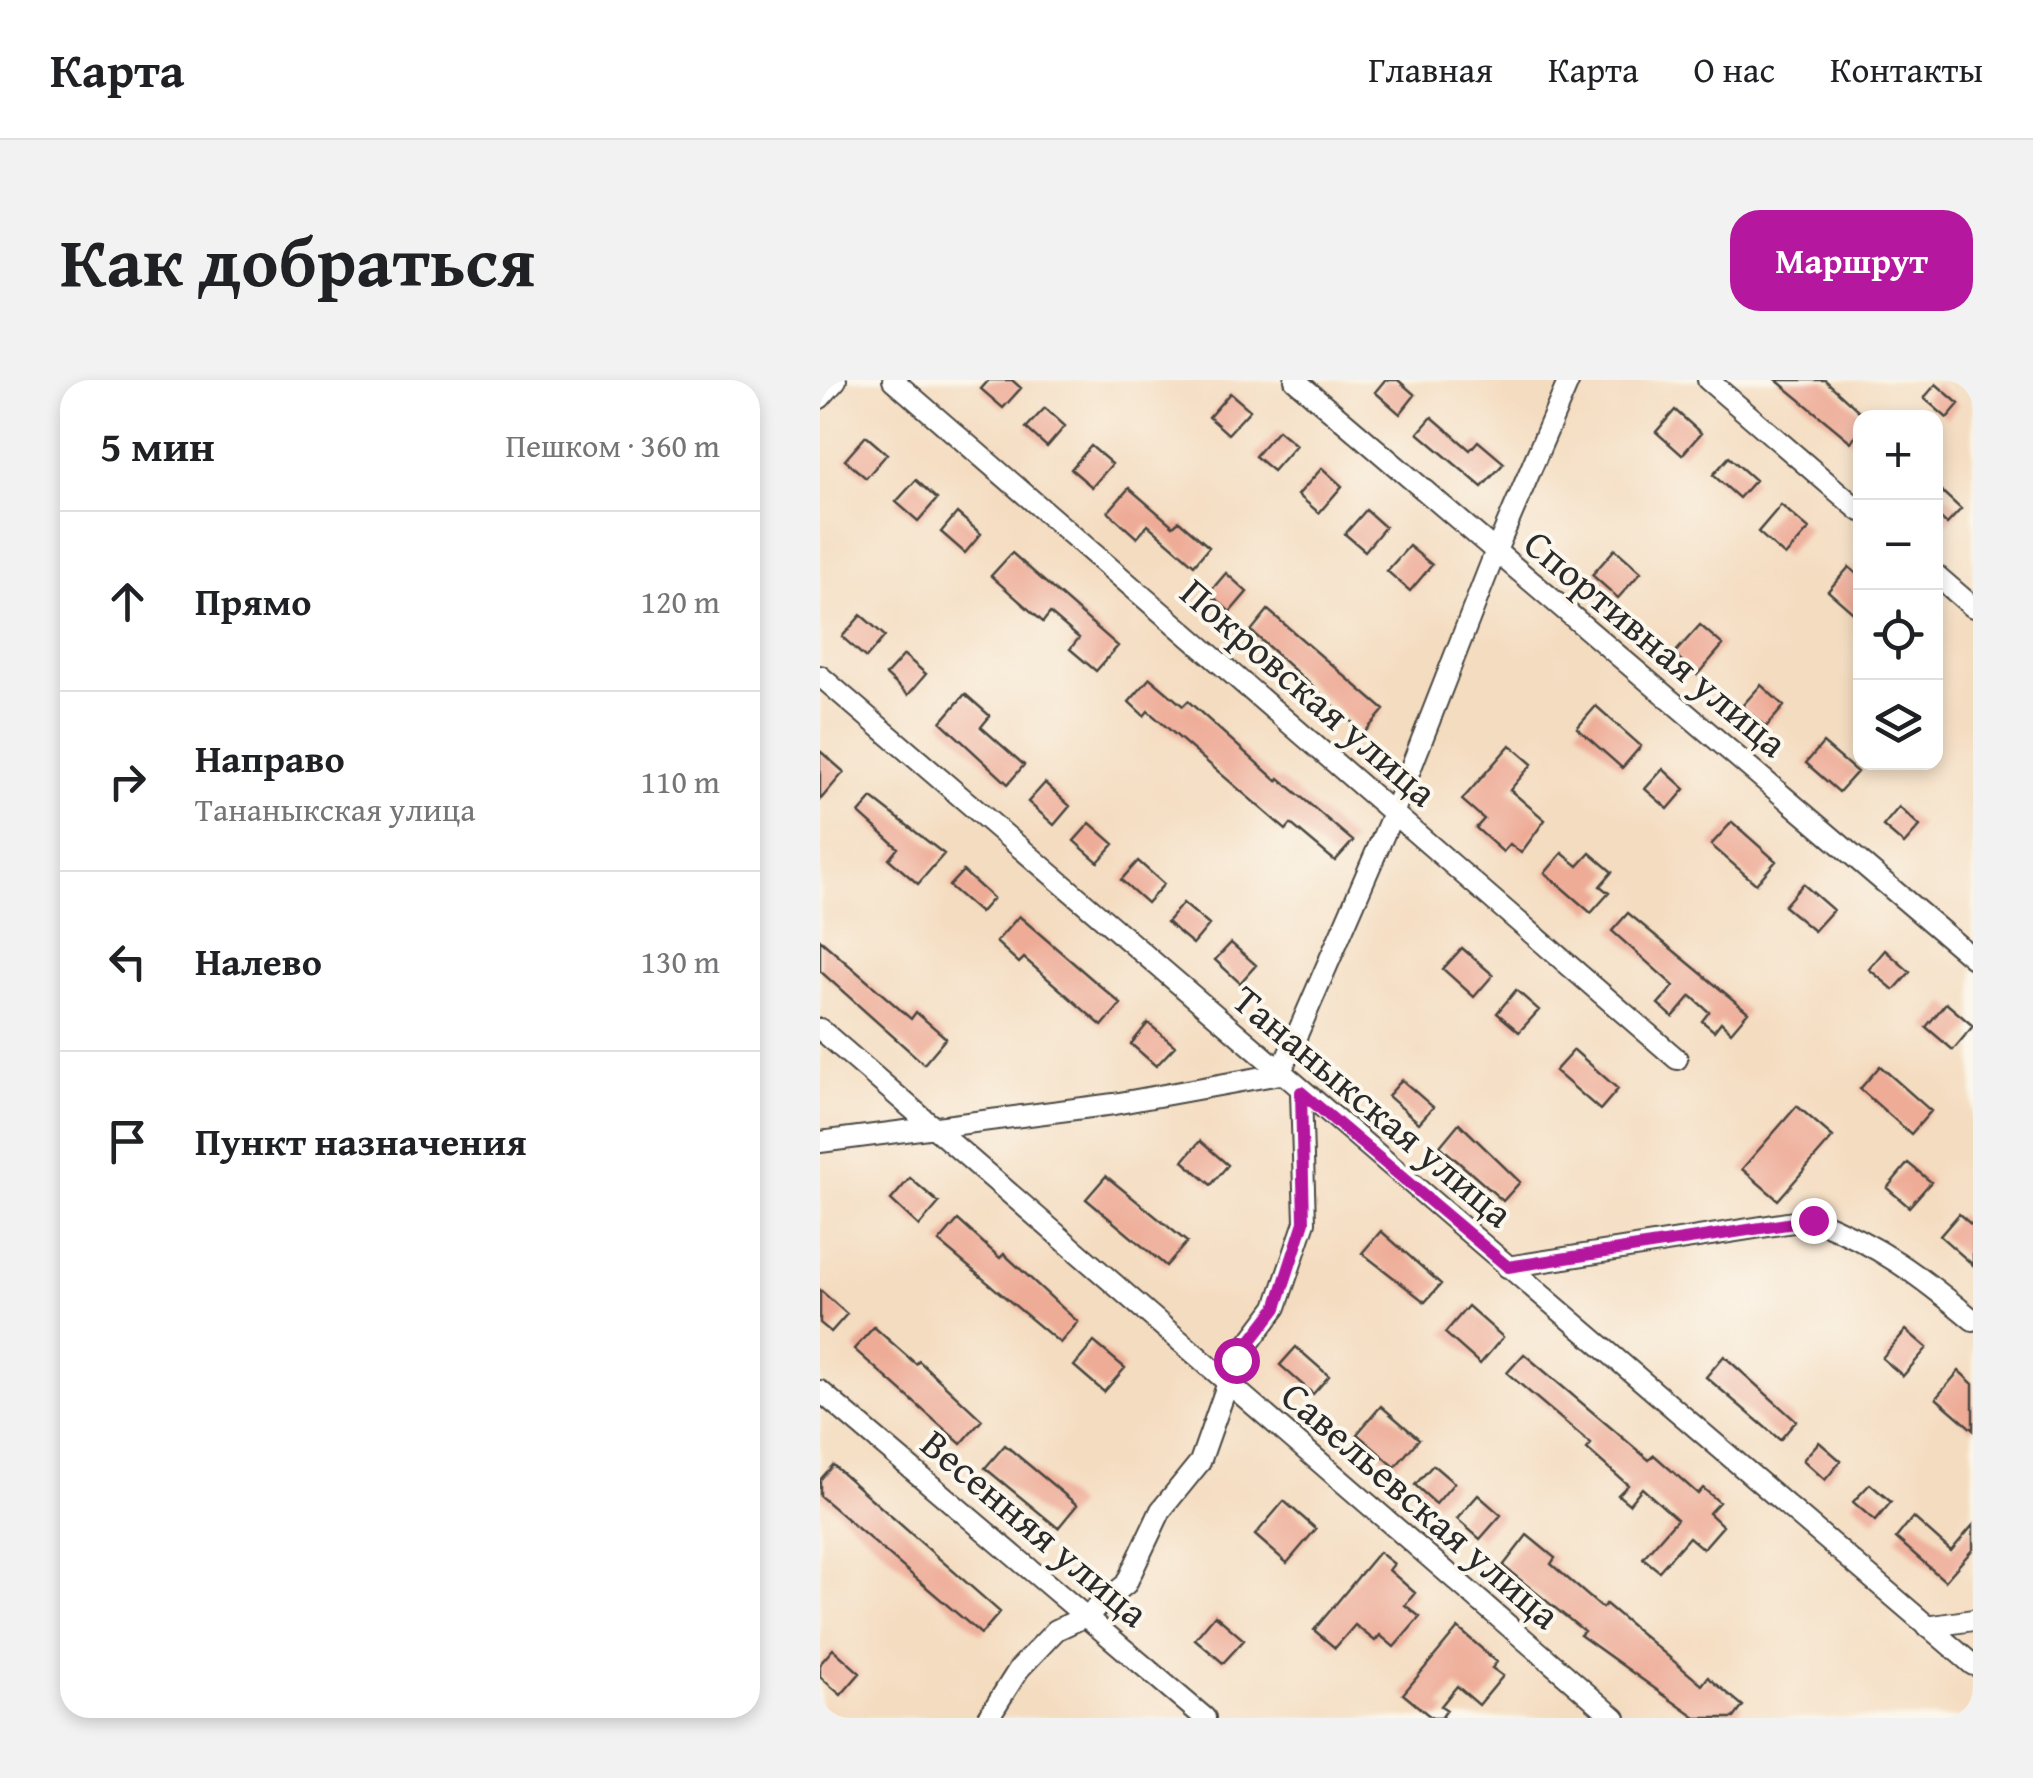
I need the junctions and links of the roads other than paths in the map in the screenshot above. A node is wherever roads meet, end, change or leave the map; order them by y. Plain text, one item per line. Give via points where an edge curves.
1 (836, 380) edge
2 (893, 380) edge
3 (1295, 380) edge
4 (1569, 380) edge
5 (1708, 380) edge
6 (820, 398) edge
7 (1853, 505) edge
8 (1494, 552) junction
9 (1943, 581) edge
10 (1973, 607) edge
11 (820, 676) edge
12 (1394, 811) junction
13 (1973, 958) edge
14 (820, 1028) edge
15 (1677, 1058) dead end
16 (1280, 1074) junction
17 (1301, 1092) junction
18 (936, 1126) junction
19 (820, 1142) edge
20 (1508, 1267) junction
21 (1973, 1320) edge
22 (1230, 1388) junction
23 (820, 1390) edge
24 (1086, 1616) junction
25 (1973, 1620) edge
26 (1928, 1627) junction
27 (1973, 1664) edge
28 (988, 1718) edge
29 (1205, 1718) edge
30 (1615, 1718) edge

1 - 6 street
2 - 12 street, Покровская улица
3 - 8 street, Спортивная улица
4 - 8 street
5 - 7 street
8 - 12 street
8 - 13 street, Спортивная улица
9 - 10 street
11 - 16 street, Тананыкская улица
12 - 15 street, Покровская улица
12 - 16 street
14 - 18 street, Савельевская улица
16 - 17 street, Тананыкская улица
16 - 18 street
17 - 20 street, Тананыкская улица
17 - 22 street via 1304,1222 1276,1308 1236,1360
18 - 19 street
18 - 22 street, Савельевская улица
20 - 21 street via 1813,1220 1903,1262
20 - 26 street, Тананыкская улица
22 - 24 street via 1200,1462 1160,1510 1126,1584
22 - 30 street, Савельевская улица
23 - 24 street, Весенняя улица
24 - 28 street via 1056,1630 1018,1669
24 - 29 street, Весенняя улица
25 - 26 street
26 - 27 street, Тананыкская улица

